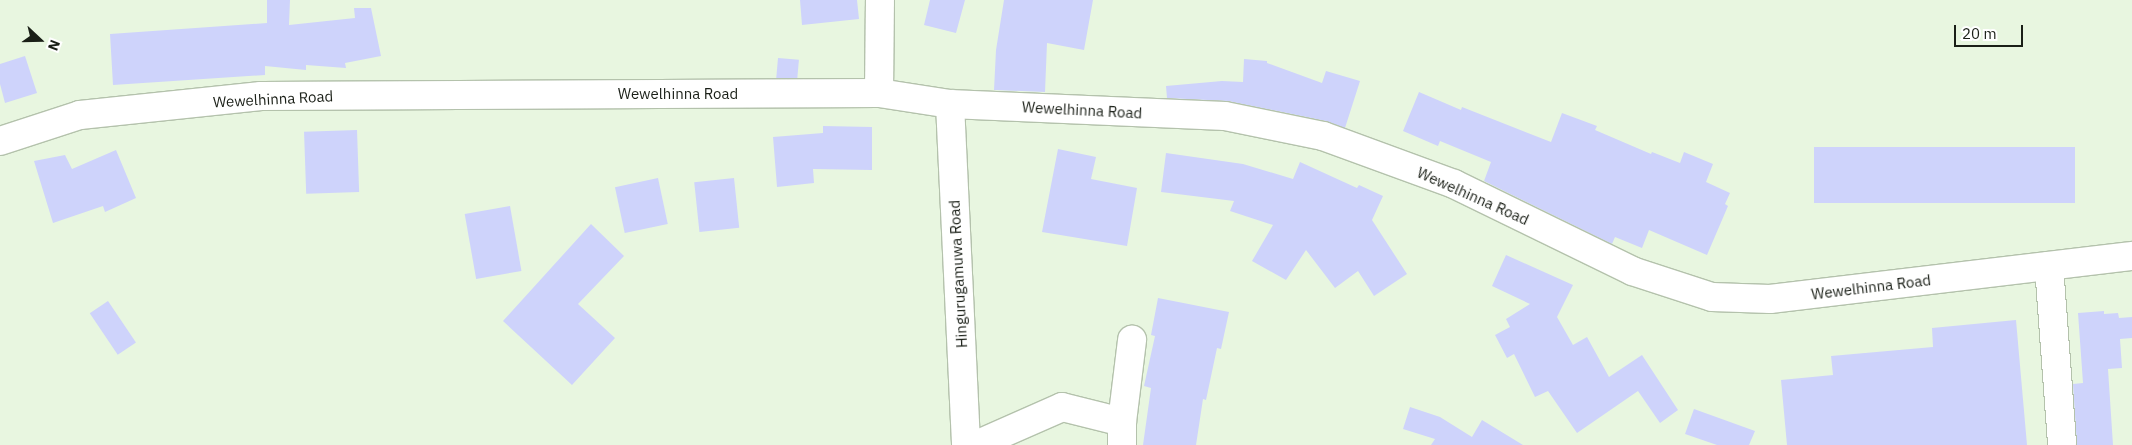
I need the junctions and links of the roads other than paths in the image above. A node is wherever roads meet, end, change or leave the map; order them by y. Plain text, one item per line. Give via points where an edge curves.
1 (880, 0) edge
2 (879, 93) junction
3 (950, 104) junction
4 (0, 141) edge
5 (2132, 256) edge
6 (2048, 266) junction
7 (1132, 340) dead end
8 (1122, 433) edge
9 (966, 445) edge
10 (976, 445) edge
11 (2062, 445) edge

1 - 2 street
2 - 3 street, Wewelhinna Road
2 - 4 street, Wewelhinna Road via 261,96 80,115
3 - 6 street, Wewelhinna Road via 1225,116 1324,136 1454,184 1632,271 1712,297 1770,299
3 - 9 street, Hingurugamuwa Road
5 - 6 street, Wewelhinna Road
6 - 11 street
7 - 8 street
8 - 10 street via 1062,407

